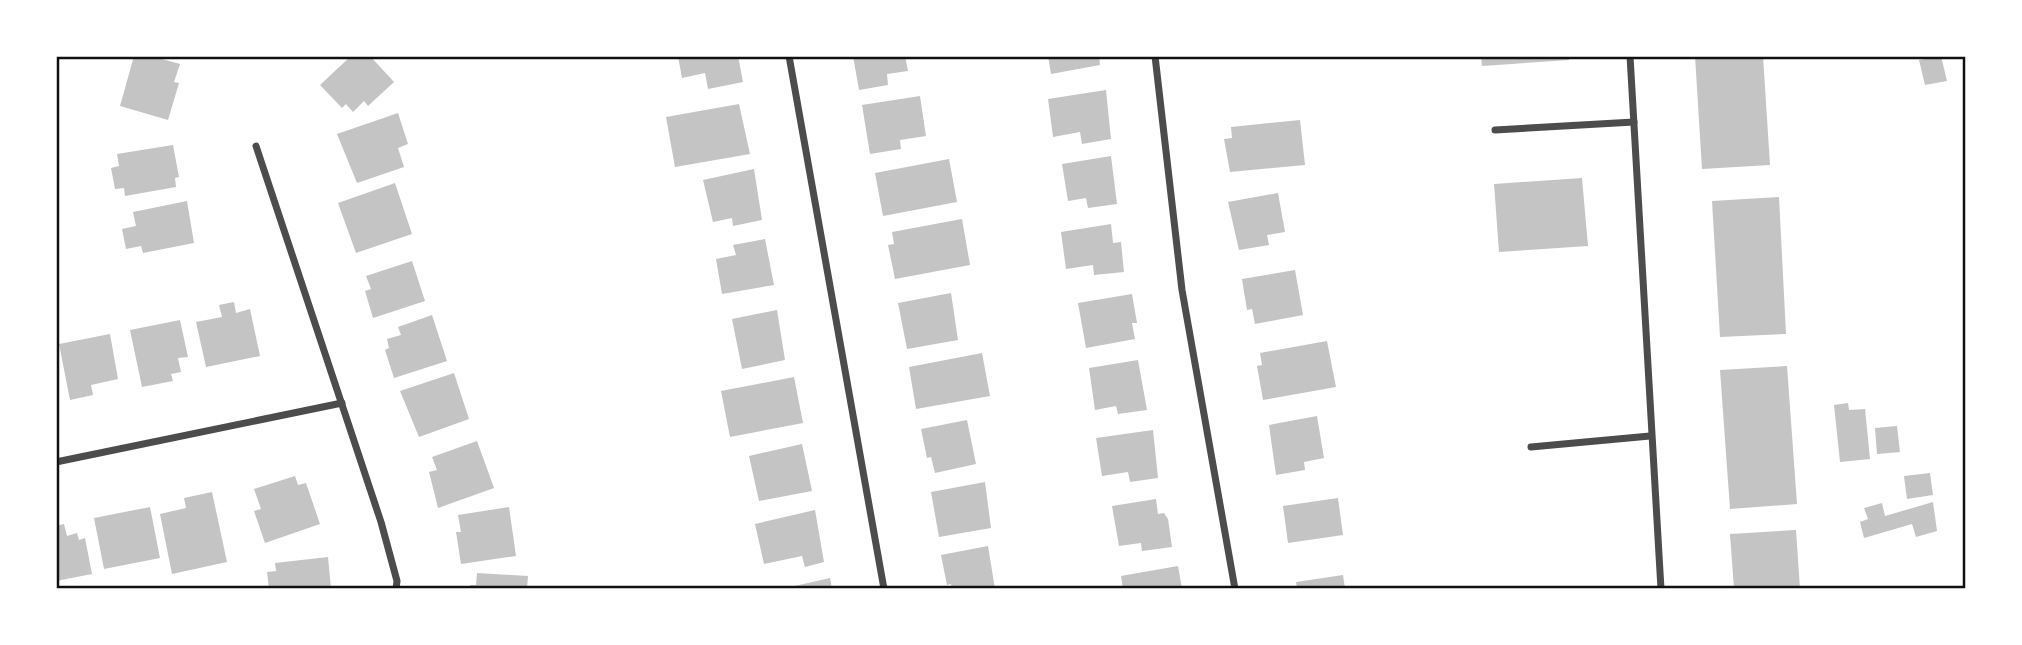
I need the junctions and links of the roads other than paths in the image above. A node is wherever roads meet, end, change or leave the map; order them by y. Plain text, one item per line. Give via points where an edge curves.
1 (789, 56) edge
2 (1155, 56) edge
3 (1630, 56) edge
4 (1634, 122) junction
5 (1495, 130) dead end
6 (256, 146) dead end
7 (342, 403) junction
8 (1650, 436) junction
9 (1531, 447) dead end
10 (56, 462) edge
11 (396, 589) edge
12 (884, 589) edge
13 (1235, 589) edge
14 (1661, 589) edge

1 - 12 street
2 - 13 street via 1182,290
3 - 4 street
4 - 5 street
4 - 8 street
6 - 7 street
7 - 10 street
7 - 11 street via 381,522
8 - 9 street
8 - 14 street

